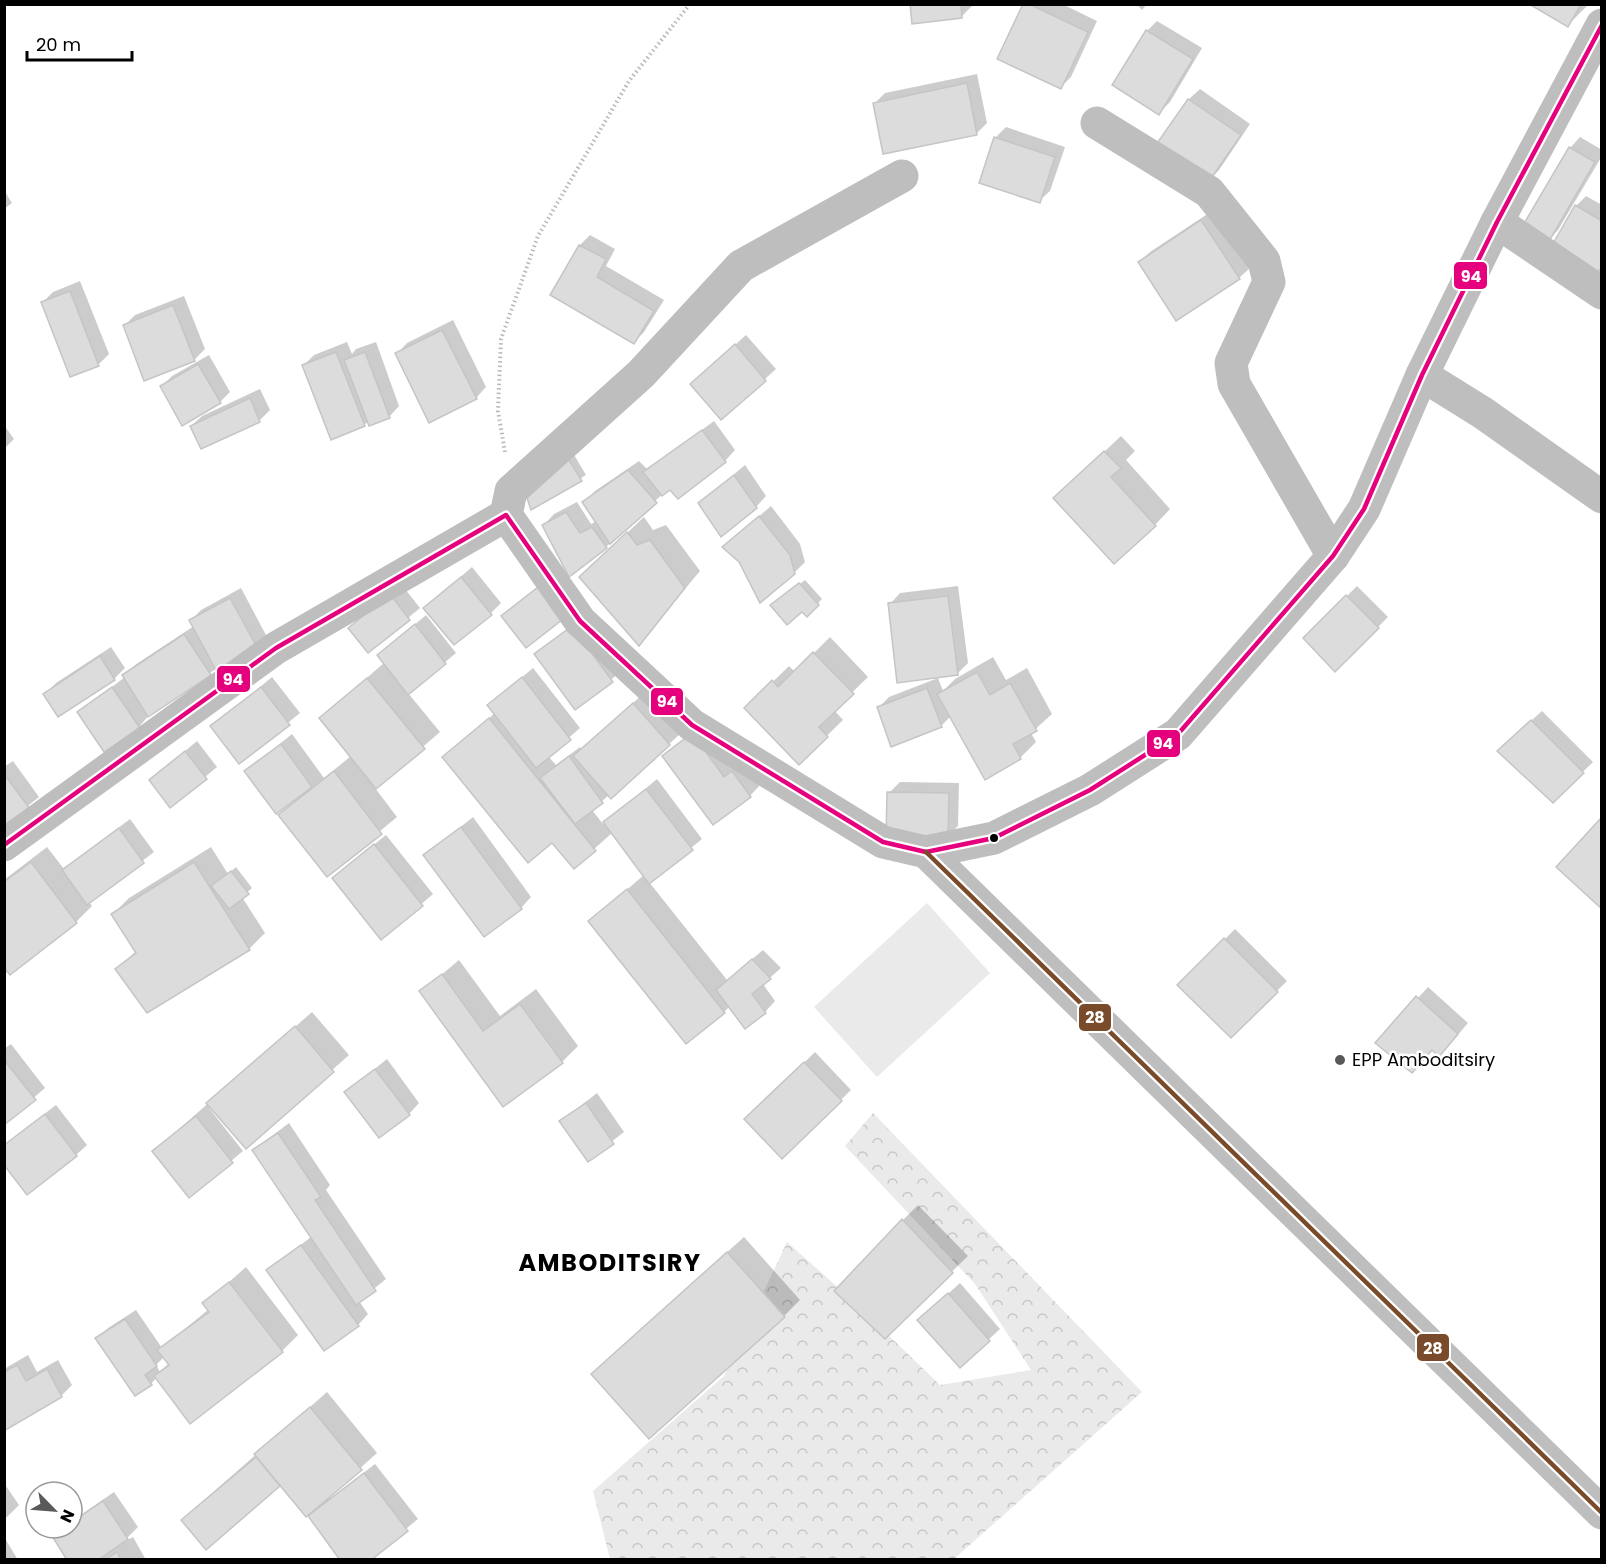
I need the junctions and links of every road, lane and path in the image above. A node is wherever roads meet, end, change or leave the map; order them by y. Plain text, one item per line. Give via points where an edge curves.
1 (690, 4) edge
2 (1602, 24) edge
3 (1097, 123) dead end
4 (902, 176) dead end
5 (1497, 222) junction
6 (1602, 293) edge
7 (1422, 375) junction
8 (1602, 498) edge
9 (509, 503) junction
10 (1333, 556) junction
11 (4, 845) edge
12 (926, 852) junction
13 (1602, 1513) edge

1 - 9 path via 629,81 538,236 501,339 498,411
2 - 5 street
3 - 10 street via 1209,192 1264,261 1269,282 1231,363 1234,384
4 - 9 street via 741,266 641,374
5 - 6 street
5 - 7 street
7 - 8 street via 1483,413
7 - 10 street via 1364,509
9 - 11 street via 276,648
9 - 12 street via 580,621 692,725 883,842
10 - 12 street via 1178,734 1090,790 994,838
12 - 13 street

